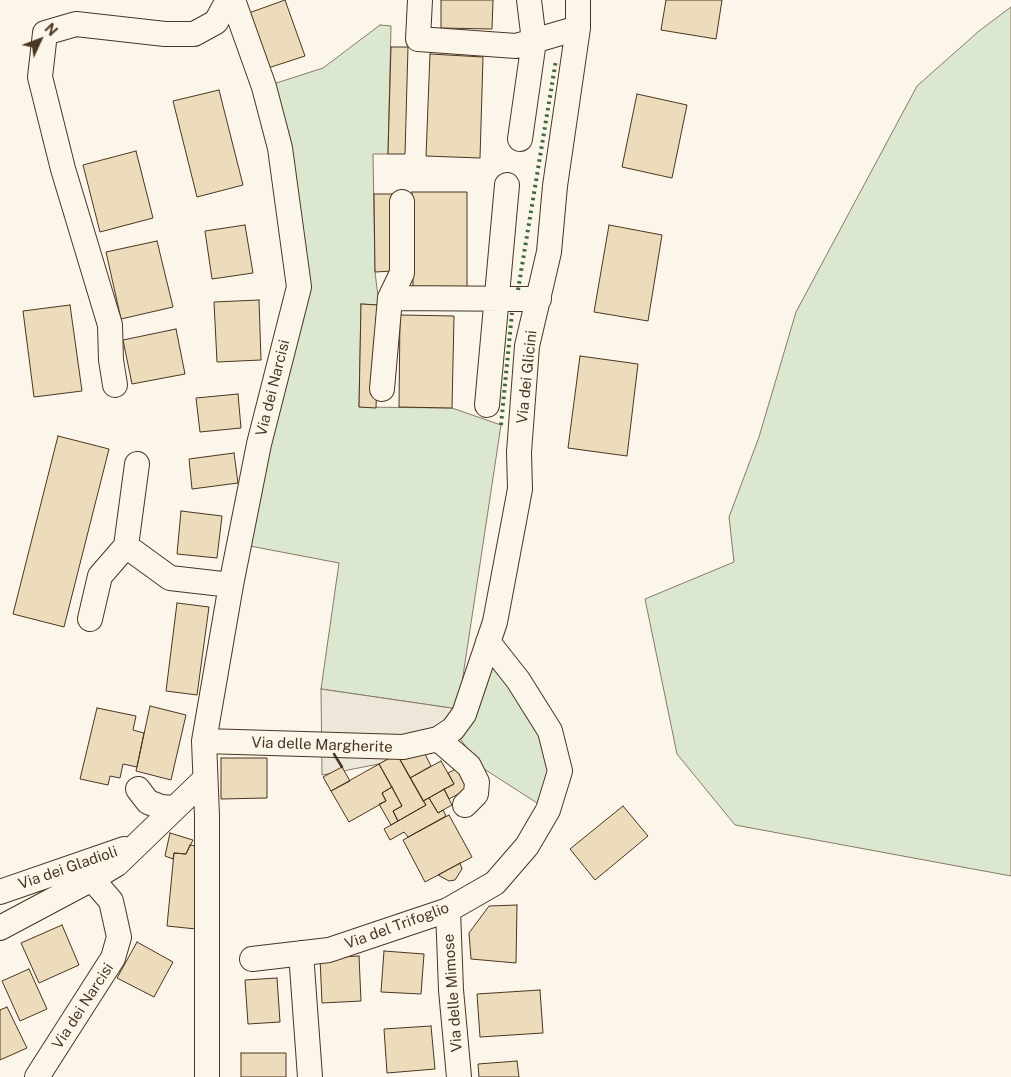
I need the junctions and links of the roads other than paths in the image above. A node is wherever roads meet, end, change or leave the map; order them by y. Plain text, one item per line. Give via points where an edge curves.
1 (228, 0) edge
2 (233, 0) edge
3 (420, 0) edge
4 (528, 0) edge
5 (578, 0) edge
6 (578, 28) junction
7 (534, 41) junction
8 (520, 139) dead end
9 (507, 185) dead end
10 (402, 202) dead end
11 (390, 298) junction
12 (539, 299) junction
13 (498, 300) junction
14 (115, 385) dead end
15 (382, 389) dead end
16 (486, 405) dead end
17 (137, 464) dead end
18 (126, 546) junction
19 (231, 585) junction
20 (90, 619) dead end
21 (488, 642) junction
22 (438, 739) junction
23 (204, 741) junction
24 (204, 780) junction
25 (138, 789) dead end
26 (465, 806) dead end
27 (174, 808) junction
28 (137, 844) junction
29 (92, 879) junction
30 (0, 892) edge
31 (448, 910) junction
32 (0, 928) edge
33 (300, 953) junction
34 (252, 959) dead end
35 (37, 1077) edge
36 (207, 1077) edge
37 (310, 1077) edge
38 (459, 1077) edge

1 - 14 street via 216,22 194,34 76,24 45,34 40,77 63,169 110,325
2 - 19 street, Via dei Narcisi via 264,87 280,148 299,287 259,444
3 - 7 street via 418,38 516,46
4 - 7 street
5 - 6 street, Via dei Glicini
6 - 7 street
6 - 12 street, Via dei Glicini via 555,186 549,252
7 - 8 street
9 - 13 street
10 - 11 street via 402,273
11 - 13 street
11 - 15 street
12 - 13 street
12 - 21 street, Via dei Glicini via 527,346 519,452 520,489 495,622
13 - 16 street
17 - 18 street
18 - 19 street via 170,578
18 - 20 street via 100,576
19 - 23 street, Via dei Narcisi
21 - 22 street, Via dei Glicini via 464,714 453,729
21 - 31 street, Via del Trifoglio via 518,680 550,731 560,771 548,810 527,846 495,882
22 - 23 street, Via delle Margherite via 403,747
22 - 26 street via 469,766 477,782 476,794
23 - 24 street, Via dei Narcisi
24 - 27 street
24 - 36 street, Via dei Narcisi via 207,816
25 - 27 street via 148,802
27 - 28 street
28 - 29 street via 117,864
28 - 30 street, Via dei Gladioli
29 - 32 street, Via dei Gladioli
29 - 35 street, Via dei Narcisi via 111,901 119,937 114,958
31 - 33 street, Via del Trifoglio via 329,950
31 - 38 street, Via delle Mimose
33 - 34 street, Via del Trifoglio
33 - 37 street

